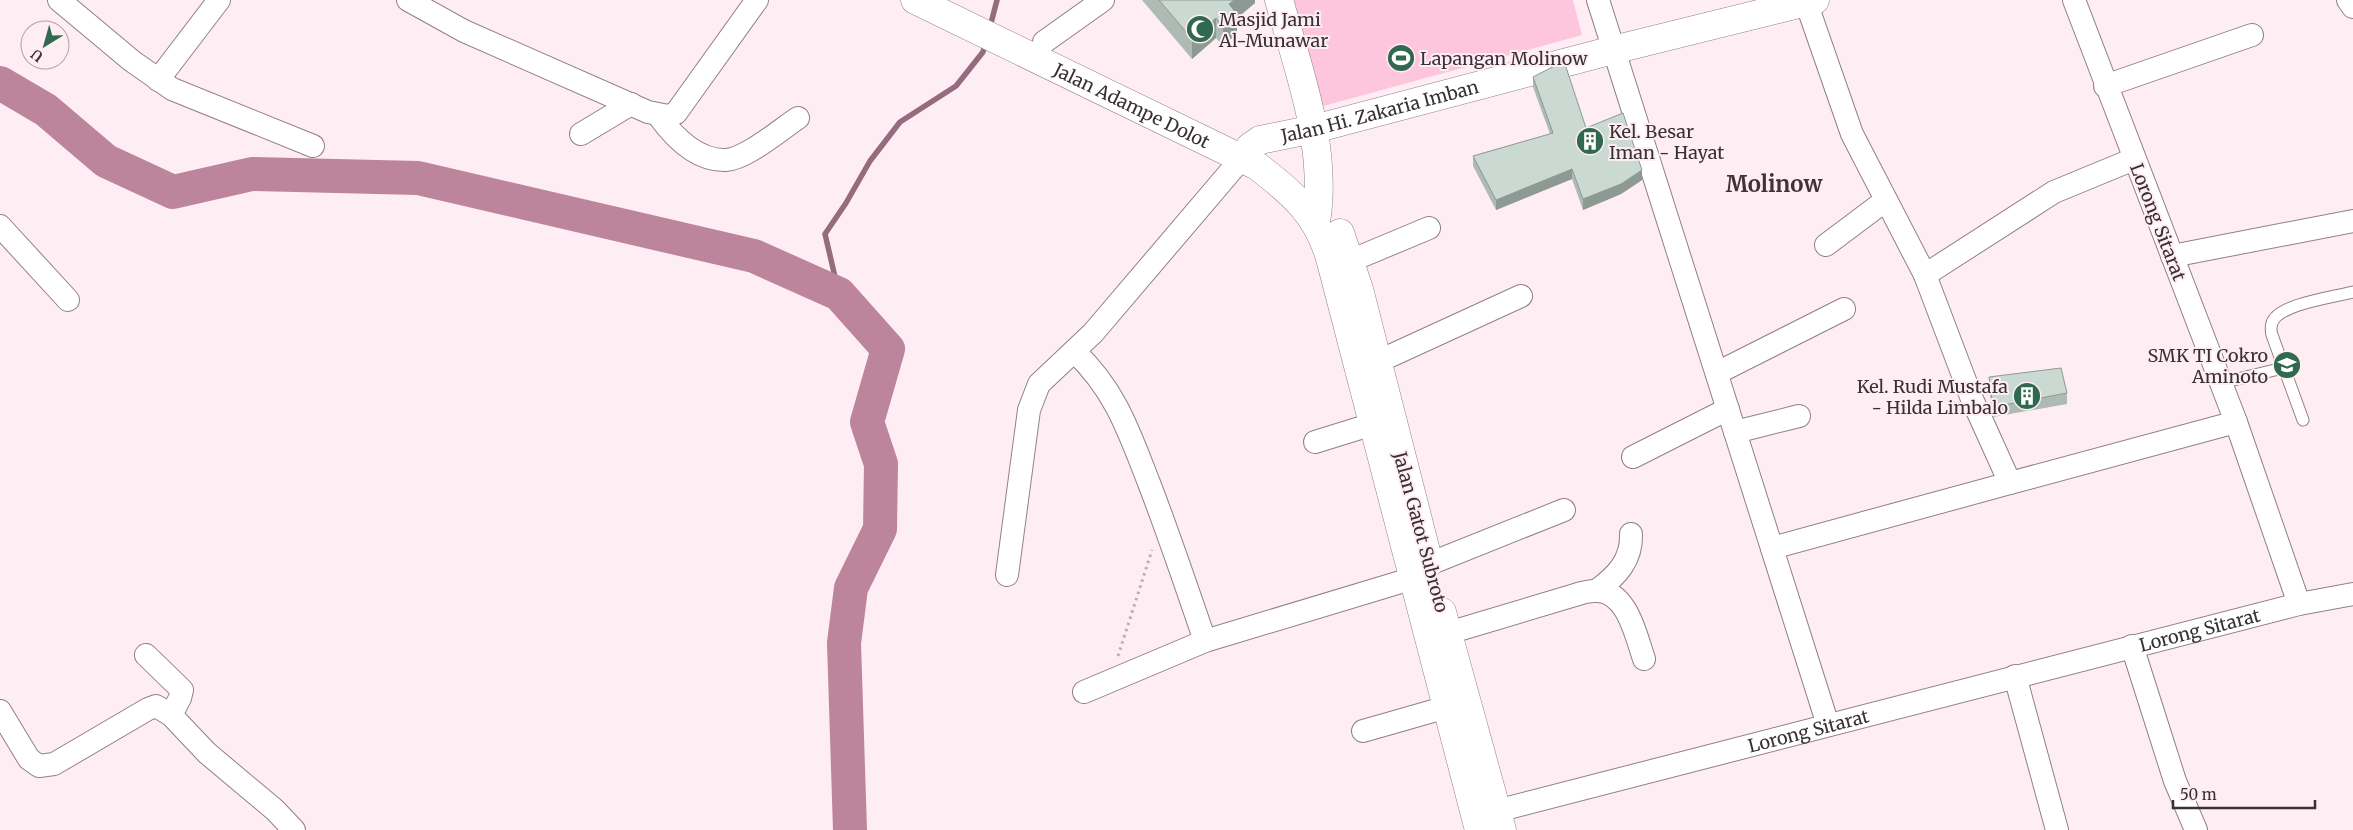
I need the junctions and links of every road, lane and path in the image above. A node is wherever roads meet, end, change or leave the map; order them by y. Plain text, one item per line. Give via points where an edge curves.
1 (59, 0) edge
2 (408, 0) edge
3 (757, 0) edge
4 (914, 0) edge
5 (955, 0) edge
6 (1103, 0) edge
7 (1279, 0) edge
8 (1598, 0) edge
9 (2074, 0) edge
10 (2348, 0) edge
11 (1810, 1) edge
12 (217, 2) edge
13 (2353, 7) edge
14 (441, 8) edge
15 (978, 20) junction
16 (1009, 34) junction
17 (2252, 35) dead end
18 (1044, 42) junction
19 (1613, 50) junction
20 (158, 80) junction
21 (2105, 86) junction
22 (631, 104) junction
23 (658, 115) junction
24 (798, 118) dead end
25 (1314, 129) junction
26 (581, 134) dead end
27 (313, 146) dead end
28 (1246, 152) junction
29 (2134, 159) junction
30 (1886, 200) junction
31 (2353, 221) edge
32 (1325, 225) junction
33 (0, 226) edge
34 (1429, 228) dead end
35 (1826, 246) dead end
36 (2172, 256) junction
37 (1350, 261) junction
38 (1925, 276) junction
39 (2353, 292) edge
40 (1521, 296) dead end
41 (68, 300) dead end
42 (1844, 309) dead end
43 (1360, 336) junction
44 (1075, 352) junction
45 (1377, 362) junction
46 (2283, 368) junction
47 (1717, 373) junction
48 (2221, 384) junction
49 (1728, 409) junction
50 (1799, 416) dead end
51 (2303, 420) dead end
52 (2236, 422) junction
53 (1373, 424) junction
54 (1735, 432) junction
55 (1315, 442) dead end
56 (1633, 457) dead end
57 (2010, 484) junction
58 (1564, 510) dead end
59 (1163, 518) junction
60 (1631, 534) dead end
61 (1772, 548) junction
62 (1421, 571) junction
63 (1007, 575) dead end
64 (1596, 591) junction
65 (2353, 594) edge
66 (2299, 604) junction
67 (1448, 633) junction
68 (1205, 641) junction
69 (2132, 646) junction
70 (146, 655) dead end
71 (1644, 659) dead end
72 (2015, 676) junction
73 (1109, 683) junction
74 (1084, 692) dead end
75 (1447, 707) junction
76 (0, 711) edge
77 (172, 715) junction
78 (1828, 725) junction
79 (1363, 730) dead end
80 (1488, 822) edge
81 (294, 830) edge
82 (2057, 830) edge
83 (2196, 830) edge

1 - 20 street
2 - 14 street
3 - 23 street via 676,113
4 - 15 main road, Jalan Adampe Dolot
5 - 15 main road, Jalan Adampe Dolot
6 - 18 street
7 - 25 main road
8 - 19 street
9 - 21 street, Lorong Sitarat
10 - 13 street
11 - 19 main road, Jalan Hi. Zakaria Imban
11 - 30 street via 1852,134
12 - 20 street
14 - 22 street via 464,31
15 - 16 main road, Jalan Adampe Dolot
16 - 18 main road, Jalan Adampe Dolot
16 - 28 main road, Jalan Adampe Dolot
17 - 21 street
18 - 28 main road, Jalan Adampe Dolot
19 - 25 main road, Jalan Hi. Zakaria Imban
19 - 47 street
20 - 27 street via 195,99
21 - 29 street, Lorong Sitarat
22 - 23 street
22 - 26 street
23 - 24 street via 685,145 706,156 726,160 742,154
25 - 28 main road, Jalan Hi. Zakaria Imban via 1260,140
25 - 32 main road
28 - 32 main road, Jalan Adampe Dolot
28 - 44 street
29 - 36 street, Lorong Sitarat
29 - 38 street via 2054,192
30 - 35 street
30 - 38 street
31 - 36 street
32 - 37 main road, Jalan Gatot Subroto
32 - 43 main road, Jalan Gatot Subroto
33 - 41 street
34 - 37 street
36 - 48 street, Lorong Sitarat
37 - 43 main road, Jalan Gatot Subroto
38 - 57 street via 1972,399
39 - 46 lane via 2280,312 2272,323 2272,335
40 - 45 street
42 - 47 street
43 - 45 main road, Jalan Gatot Subroto
43 - 53 main road, Jalan Gatot Subroto
44 - 59 street via 1099,377 1120,411
44 - 63 street via 1039,384 1032,399
45 - 62 main road, Jalan Gatot Subroto
46 - 48 lane
46 - 51 lane
47 - 49 street
48 - 52 street, Lorong Sitarat
49 - 54 street
49 - 56 street
50 - 54 street
52 - 57 street
52 - 66 street, Lorong Sitarat
53 - 55 street
53 - 62 main road, Jalan Gatot Subroto
54 - 61 street
57 - 61 street
58 - 62 street
59 - 68 street
59 - 73 path
60 - 64 street via 1632,548 1624,564
61 - 78 street
62 - 67 main road, Jalan Gatot Subroto
62 - 68 street
62 - 75 main road, Jalan Gatot Subroto
64 - 67 street
64 - 71 street via 1612,595 1622,606
65 - 66 street
66 - 69 street, Lorong Sitarat
67 - 80 main road, Jalan Gatot Subroto
68 - 73 street
69 - 72 street, Lorong Sitarat
69 - 83 street via 2175,781
70 - 77 street via 182,690
72 - 78 street, Lorong Sitarat
72 - 82 street
73 - 74 street
75 - 79 street
75 - 80 main road, Jalan Gatot Subroto
76 - 77 street via 29,760 39,766 54,764 148,709 156,706
77 - 81 street via 207,753 276,810
78 - 80 street, Lorong Sitarat

